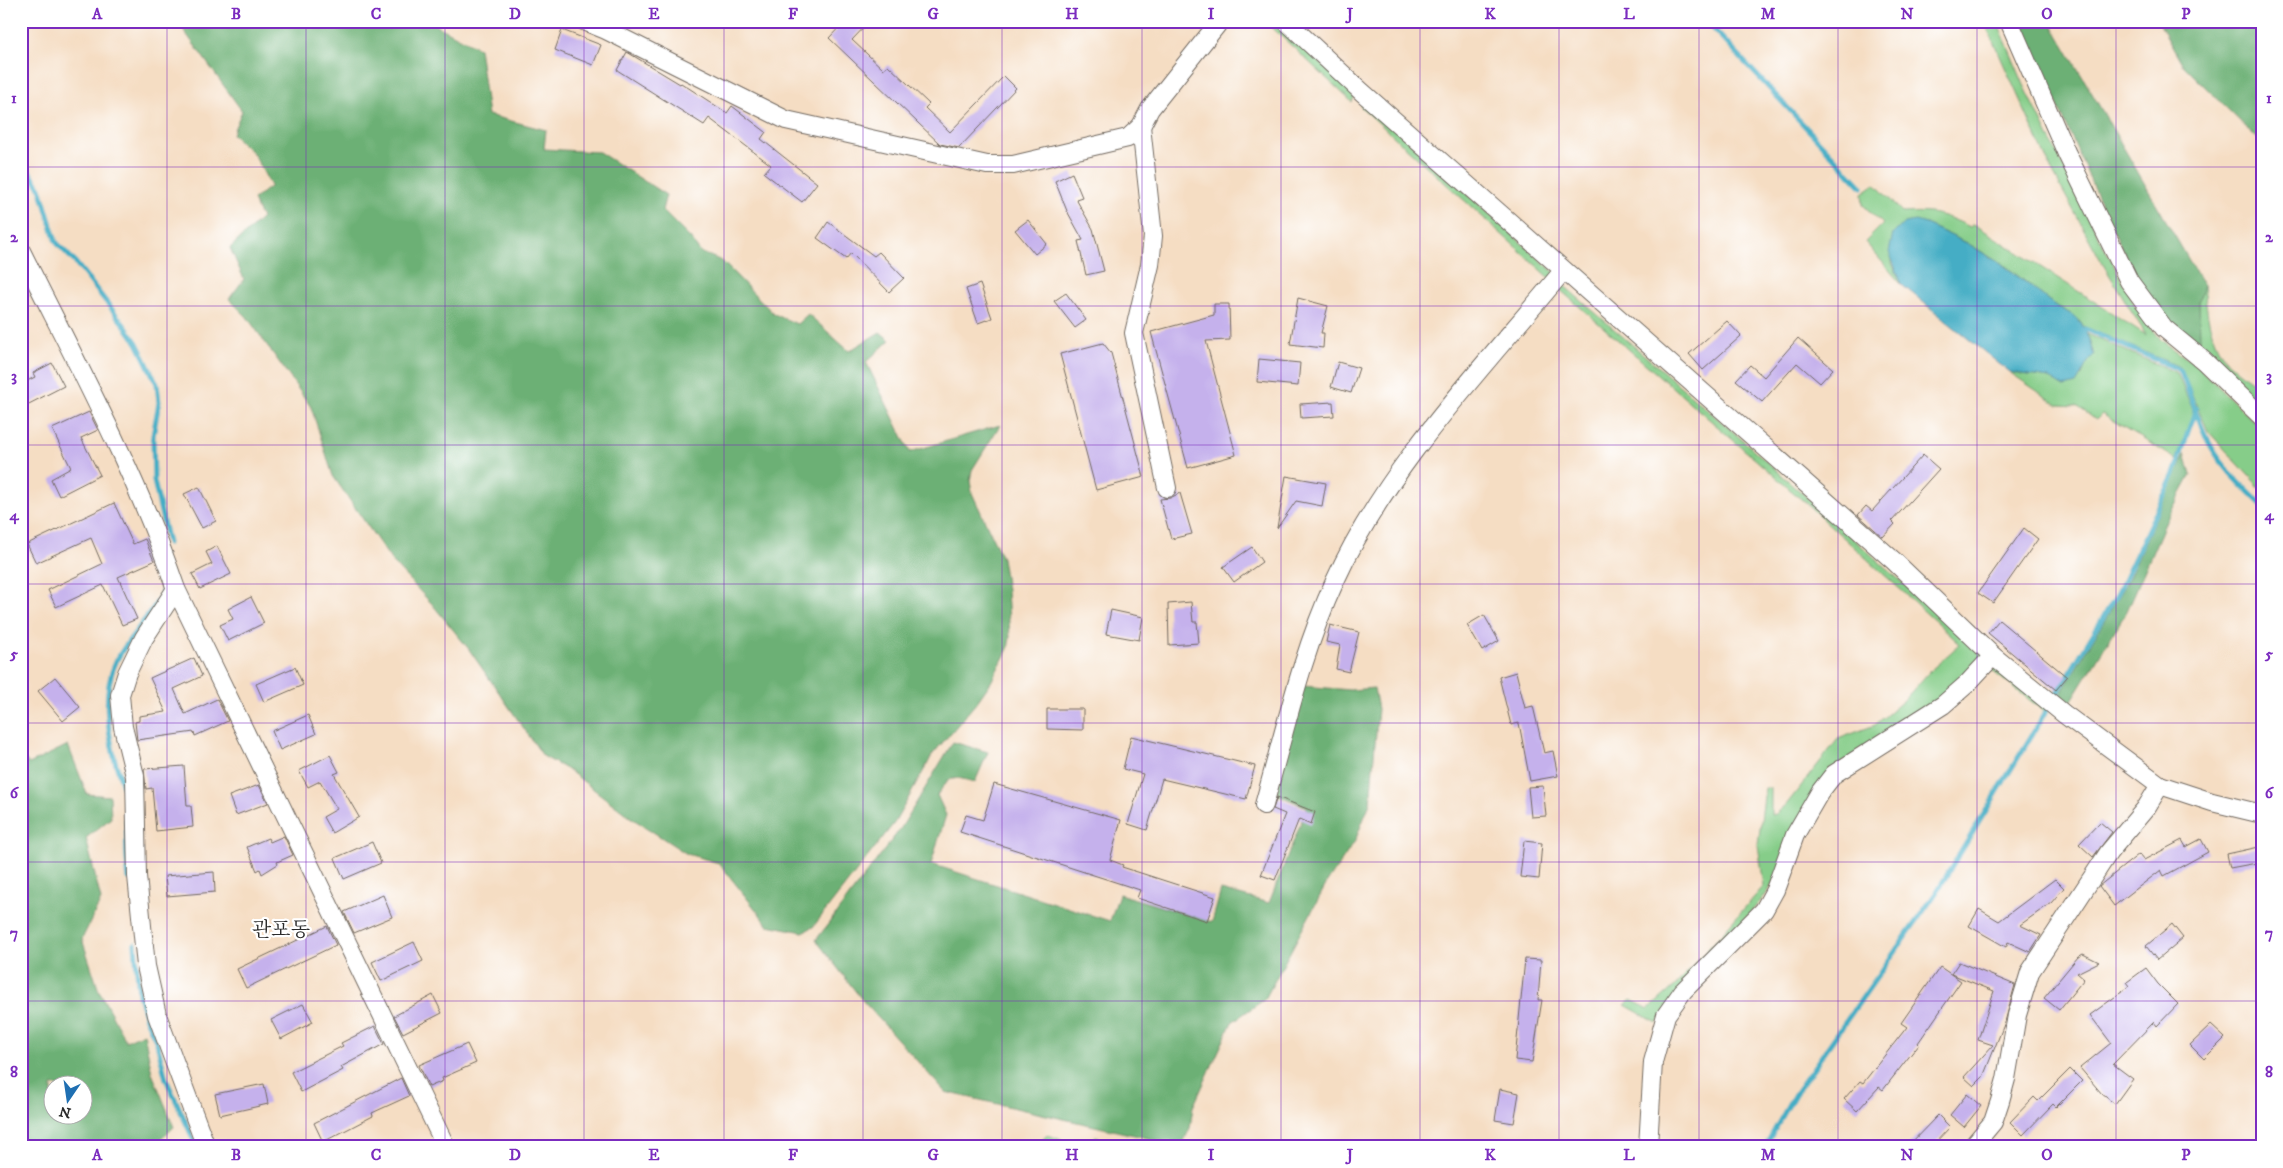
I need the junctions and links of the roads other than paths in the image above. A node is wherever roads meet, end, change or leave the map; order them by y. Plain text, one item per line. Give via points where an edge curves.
1 (584, 21) edge
2 (1220, 21) edge
3 (1286, 21) edge
4 (2009, 21) edge
5 (1141, 126) junction
6 (21, 251) edge
7 (1563, 271) junction
8 (2262, 417) edge
9 (1167, 488) dead end
10 (176, 589) junction
11 (1993, 656) junction
12 (2160, 785) junction
13 (1264, 805) dead end
14 (2262, 814) edge
15 (206, 1147) edge
16 (446, 1147) edge
17 (1648, 1147) edge
18 (1972, 1147) edge

1 - 5 street via 786,120 987,165 1013,165 1084,150 1128,138
2 - 5 street via 1150,109
3 - 7 street
4 - 8 street via 2067,154 2129,281 2164,328
5 - 9 street via 1153,236 1150,265 1134,333
6 - 10 street via 112,436 162,548
7 - 11 street via 1887,555
7 - 13 street via 1393,479 1363,526 1311,638
10 - 15 street via 126,672 120,695 123,727 135,776 137,876 146,966 157,1016
10 - 16 street
11 - 12 street
11 - 17 street via 1943,705 1834,774 1820,792 1795,835 1775,890 1764,910 1683,991 1666,1015 1653,1062
12 - 14 street
12 - 18 street via 2146,808 2109,852 2030,972 1993,1122

